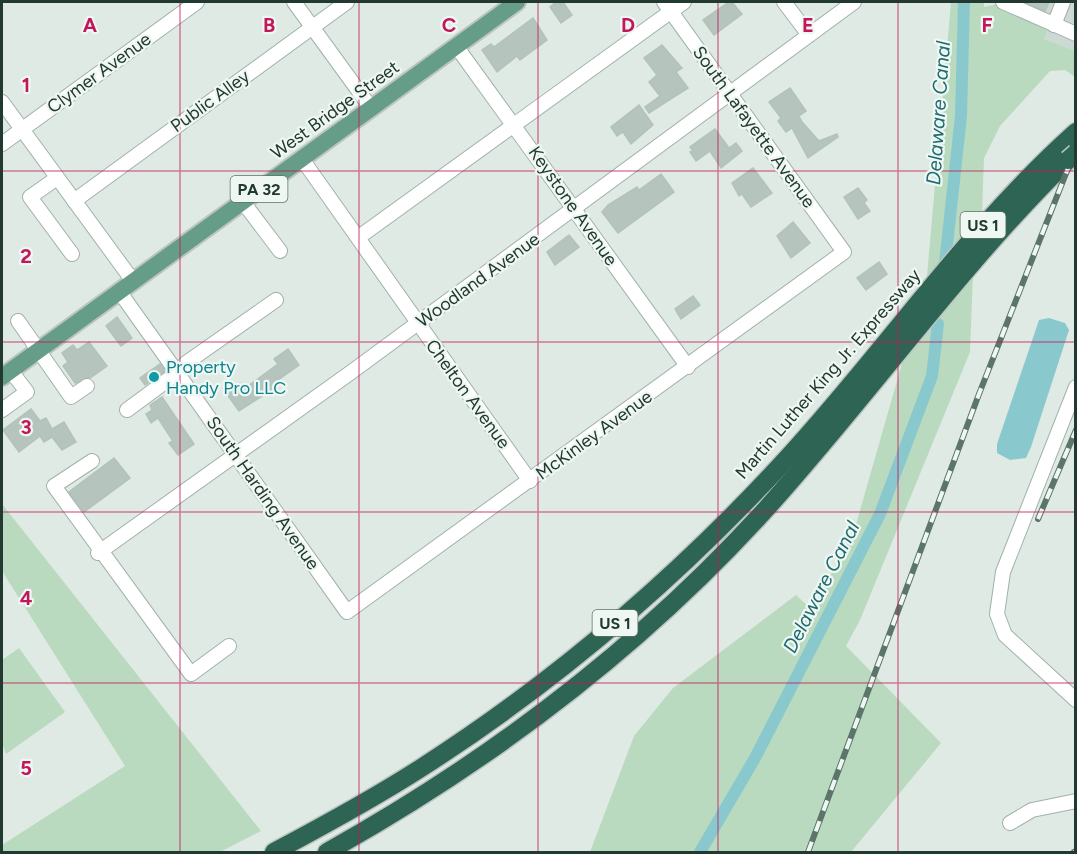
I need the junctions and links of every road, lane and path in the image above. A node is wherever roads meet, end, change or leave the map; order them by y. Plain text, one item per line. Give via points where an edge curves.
1 (197, 2) edge
2 (294, 2) edge
3 (347, 2) edge
4 (517, 2) edge
5 (684, 2) edge
6 (784, 2) edge
7 (854, 2) edge
8 (1003, 2) edge
9 (1063, 2) edge
10 (667, 6) edge
11 (1054, 25) junction
12 (312, 27) junction
13 (1076, 34) edge
14 (809, 35) junction
15 (456, 46) junction
16 (730, 94) junction
17 (2, 102) edge
18 (371, 108) junction
19 (516, 126) junction
20 (21, 130) junction
21 (1076, 132) edge
22 (2, 144) edge
23 (1073, 156) edge
24 (302, 159) junction
25 (57, 178) junction
26 (74, 201) junction
27 (243, 201) junction
28 (574, 209) junction
29 (358, 237) junction
30 (280, 251) dead end
31 (844, 252) joint
32 (72, 254) dead end
33 (133, 281) junction
34 (119, 291) junction
35 (276, 300) dead end
36 (18, 321) dead end
37 (418, 324) junction
38 (905, 330) junction
39 (39, 350) junction
40 (688, 367) junction
41 (177, 373) junction
42 (6, 374) edge
43 (87, 386) dead end
44 (1076, 387) edge
45 (2, 410) edge
46 (128, 410) dead end
47 (236, 454) junction
48 (92, 460) dead end
49 (530, 482) junction
50 (100, 552) junction
51 (344, 608) joint
52 (229, 646) dead end
53 (1076, 700) edge
54 (1076, 801) edge
55 (1010, 823) dead end
56 (274, 852) edge
57 (327, 852) edge

1 - 20 street, Clymer Avenue
2 - 12 street
3 - 12 street, Public Alley
4 - 15 main road, West Bridge Street / PA 32
5 - 10 street
6 - 14 street
7 - 14 street, Woodland Avenue
8 - 11 street
9 - 11 street
10 - 16 street, South Lafayette Avenue
10 - 19 street
11 - 13 street
12 - 18 street
12 - 26 street, Public Alley
14 - 16 street, Woodland Avenue
15 - 18 main road, West Bridge Street / PA 32
15 - 19 street, Keystone Avenue
16 - 28 street, Woodland Avenue
16 - 31 street, South Lafayette Avenue
17 - 20 street
18 - 24 main road, West Bridge Street / PA 32
19 - 28 street, Keystone Avenue
19 - 29 street
20 - 22 street, Clymer Avenue
20 - 25 street
21 - 38 highway, Martin Luther King Jr. Expressway / US 1 via 1010,195
23 - 38 highway, Martin Luther King Jr. Expressway / US 1
24 - 27 main road, West Bridge Street / PA 32
24 - 29 street, Chelton Avenue
25 - 26 street
25 - 32 street via 30,197
26 - 33 street
27 - 30 street
27 - 33 main road, West Bridge Street / PA 32
28 - 37 street, Woodland Avenue
28 - 40 street, Keystone Avenue
29 - 37 street, Chelton Avenue
31 - 40 street, McKinley Avenue
33 - 34 main road, West Bridge Street / PA 32
34 - 39 main road, West Bridge Street / PA 32
34 - 41 street, South Harding Avenue
35 - 41 street
36 - 39 street
37 - 47 street, Woodland Avenue
37 - 49 street, Chelton Avenue
38 - 56 highway, Martin Luther King Jr. Expressway / US 1 via 764,482 600,636 420,769
38 - 57 highway, Martin Luther King Jr. Expressway / US 1 via 757,519 641,633 574,689 470,765
39 - 42 main road, West Bridge Street / PA 32
39 - 43 street via 71,397
40 - 49 street, McKinley Avenue
41 - 46 street
41 - 47 street, South Harding Avenue
42 - 45 street via 27,392
44 - 53 street via 1003,572 997,614 1005,635
47 - 50 street, Woodland Avenue
47 - 51 street, South Harding Avenue
48 - 50 street via 54,486
49 - 51 street, McKinley Avenue via 347,612
50 - 52 street via 191,674
54 - 55 street via 1032,810

